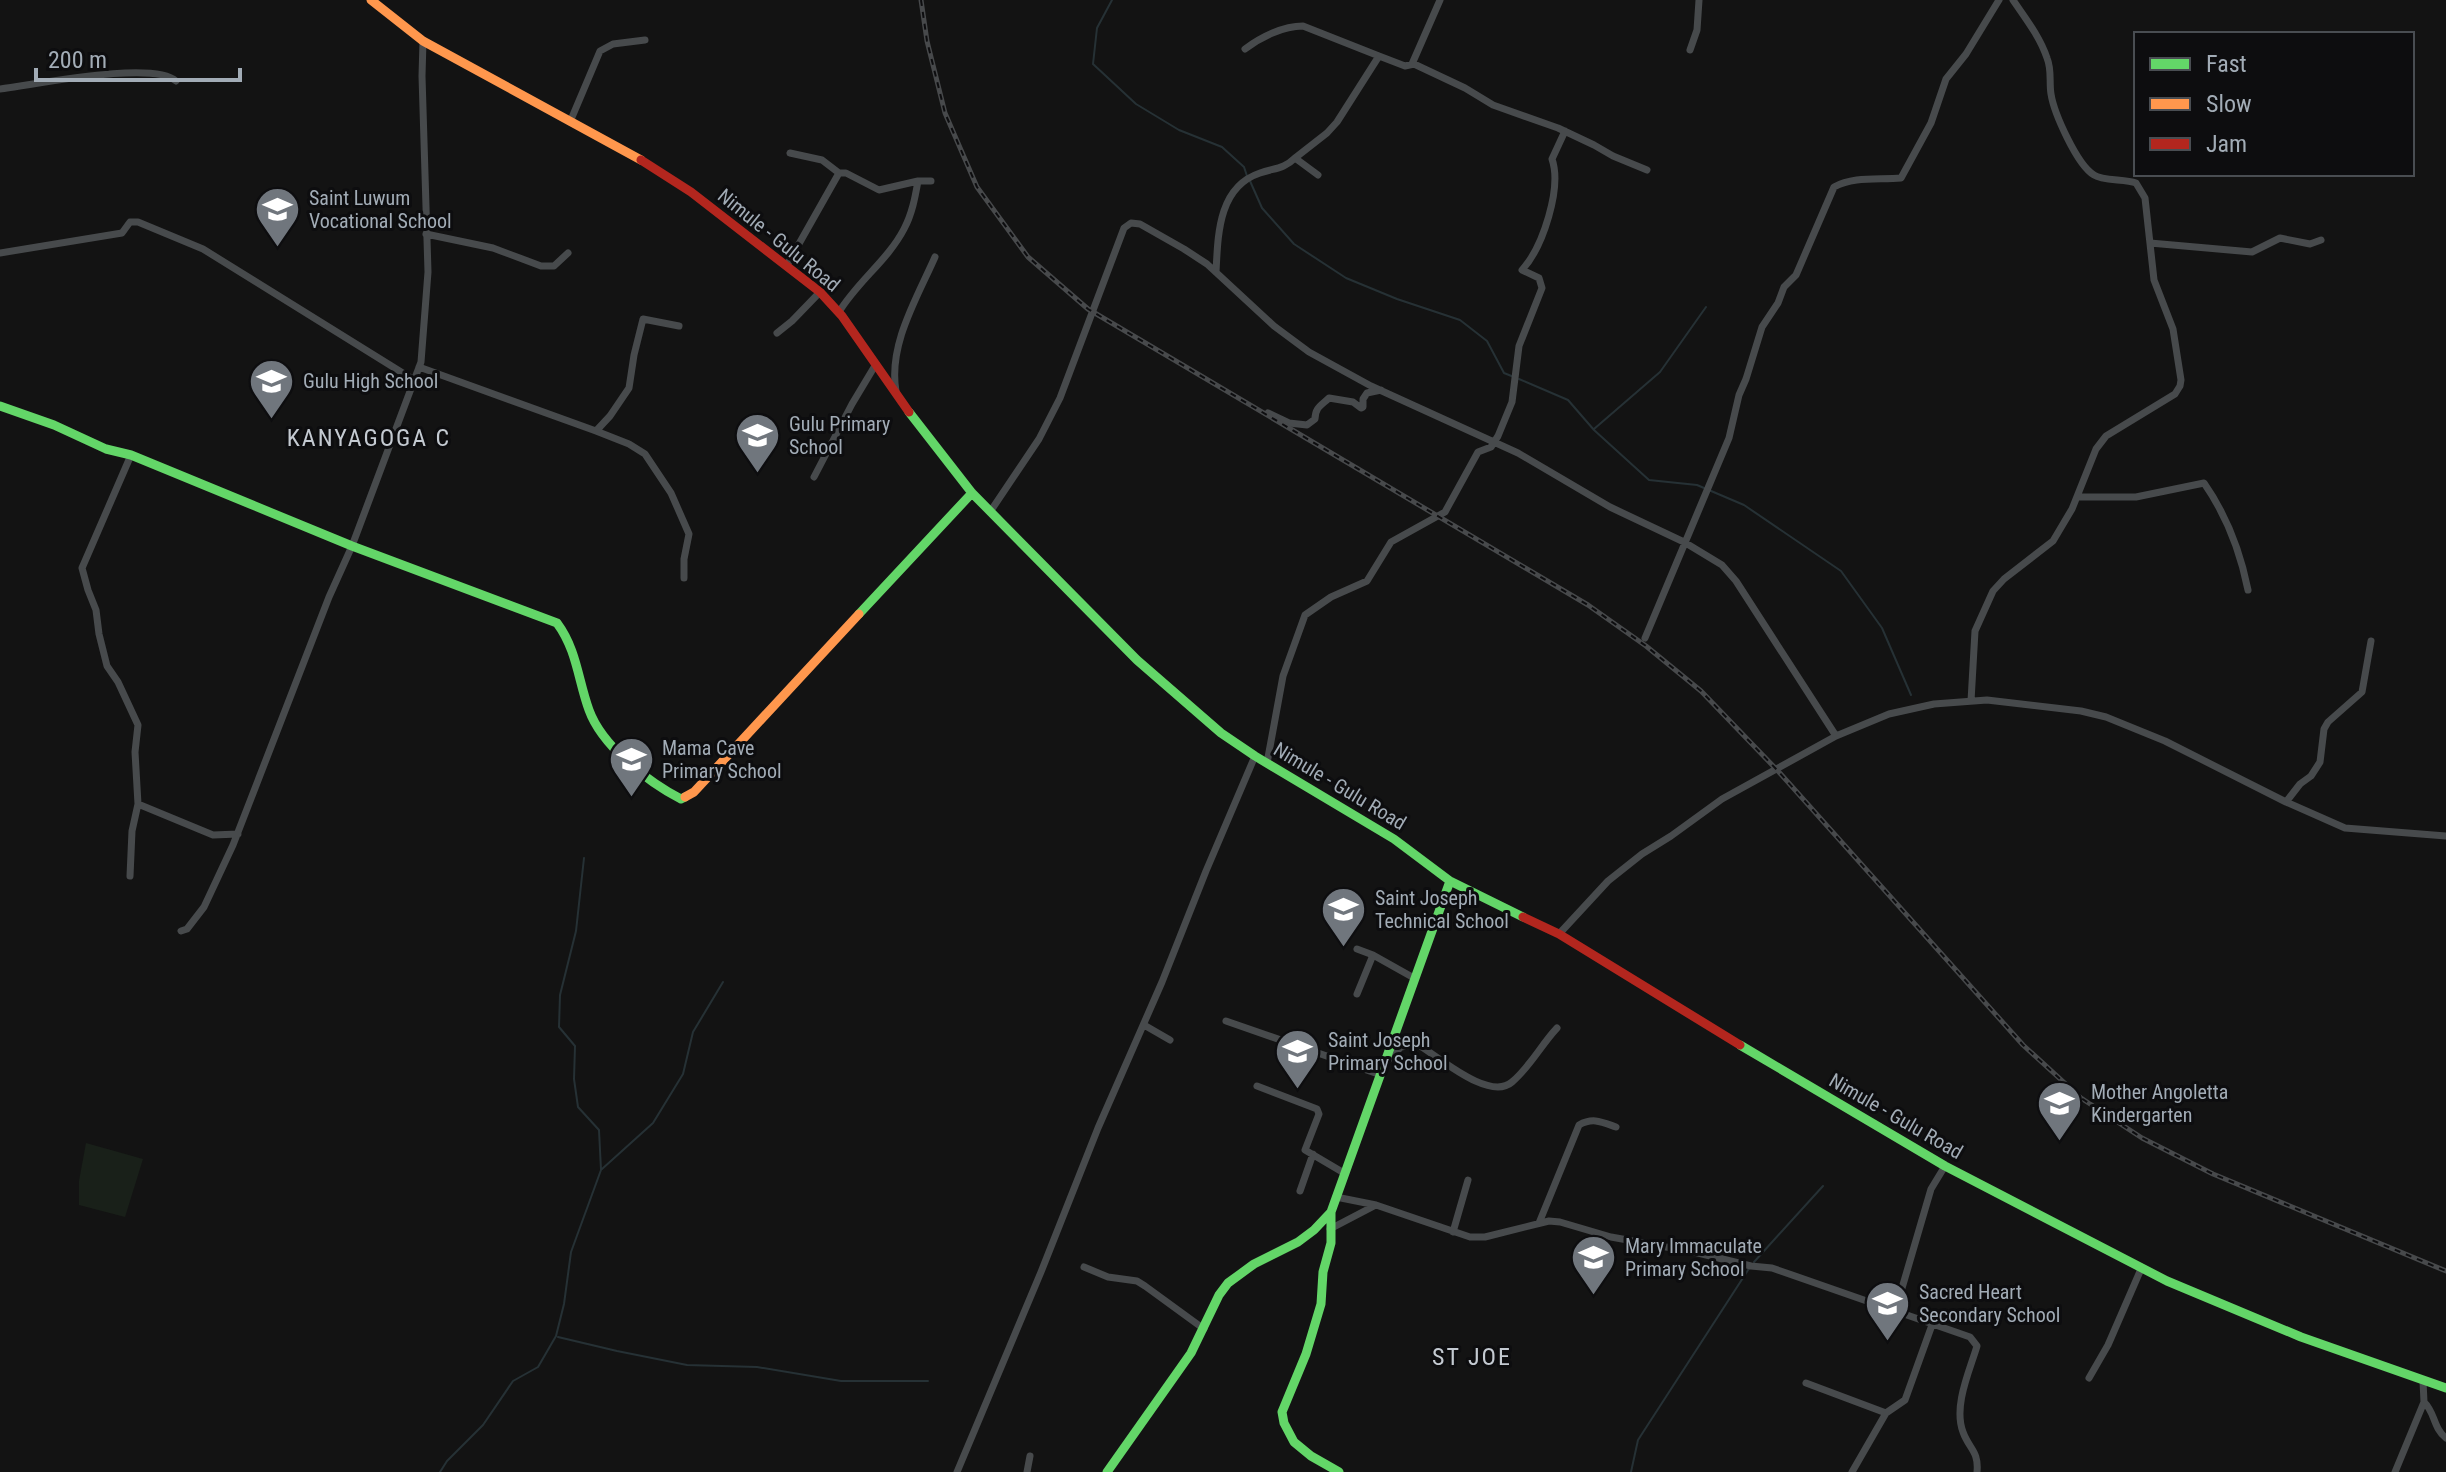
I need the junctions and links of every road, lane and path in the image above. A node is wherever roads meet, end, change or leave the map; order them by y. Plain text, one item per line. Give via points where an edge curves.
1 (371, 0) edge
2 (1440, 0) edge
3 (1699, 0) edge
4 (1999, 0) edge
5 (2013, 0) edge
6 (645, 40) dead end
7 (423, 41) junction
8 (1245, 49) dead end
9 (1690, 50) dead end
10 (1379, 56) junction
11 (1412, 64) junction
12 (176, 81) dead end
13 (0, 89) edge
14 (570, 122) junction
15 (1565, 131) junction
16 (790, 153) dead end
17 (1295, 158) junction
18 (1647, 170) dead end
19 (839, 173) junction
20 (1318, 175) dead end
21 (918, 181) junction
22 (931, 181) dead end
23 (426, 234) junction
24 (2321, 240) dead end
25 (2150, 243) junction
26 (0, 253) edge
27 (568, 253) dead end
28 (935, 257) dead end
29 (787, 265) junction
30 (1216, 272) junction
31 (820, 292) junction
32 (839, 312) junction
33 (679, 326) dead end
34 (777, 333) dead end
35 (877, 363) junction
36 (419, 367) junction
37 (414, 380) junction
38 (1384, 390) junction
39 (897, 396) junction
40 (0, 406) edge
41 (1268, 413) dead end
42 (596, 431) junction
43 (1493, 442) junction
44 (131, 455) junction
45 (814, 477) dead end
46 (972, 493) junction
47 (2077, 497) junction
48 (990, 512) junction
49 (1684, 542) junction
50 (352, 546) junction
51 (684, 578) dead end
52 (2248, 590) dead end
53 (1645, 638) dead end
54 (2371, 641) dead end
55 (1971, 701) junction
56 (1836, 736) junction
57 (1255, 756) junction
58 (1267, 763) junction
59 (2286, 802) junction
60 (138, 804) junction
61 (238, 834) junction
62 (2446, 836) edge
63 (130, 876) dead end
64 (1450, 881) junction
65 (181, 931) dead end
66 (1559, 934) junction
67 (1357, 949) dead end
68 (1373, 955) junction
69 (1414, 978) junction
70 (1357, 994) dead end
71 (1226, 1021) dead end
72 (1144, 1025) junction
73 (1557, 1028) dead end
74 (1170, 1040) dead end
75 (1387, 1061) junction
76 (1381, 1075) junction
77 (1257, 1086) dead end
78 (1616, 1127) dead end
79 (1313, 1154) junction
80 (1945, 1166) junction
81 (1344, 1173) junction
82 (1468, 1180) dead end
83 (1300, 1191) dead end
84 (1336, 1197) junction
85 (1376, 1205) junction
86 (1331, 1212) junction
87 (1539, 1223) junction
88 (1330, 1229) junction
89 (1453, 1232) junction
90 (1084, 1267) dead end
91 (2141, 1269) junction
92 (1895, 1312) junction
93 (1932, 1325) junction
94 (1204, 1329) junction
95 (2089, 1378) dead end
96 (2423, 1381) junction
97 (1806, 1383) dead end
98 (2446, 1388) edge
99 (2424, 1402) junction
100 (1886, 1413) junction
101 (2446, 1438) edge
102 (1030, 1456) dead end
103 (957, 1472) edge
104 (1027, 1472) edge
105 (1107, 1472) edge
106 (1339, 1472) edge
107 (1852, 1472) edge
108 (1977, 1472) edge
109 (2395, 1472) edge

1 - 7 main road, Nimule - Gulu Road
2 - 11 street
3 - 9 street
4 - 49 street via 1946,79 1931,123 1901,178 1834,187 1796,275 1762,327 1729,438
5 - 25 street via 2049,62 2052,98 2068,140 2094,176 2136,183 2145,198
6 - 14 street via 600,51
7 - 14 main road, Nimule - Gulu Road
7 - 23 street
8 - 10 street via 1262,37 1303,26
10 - 11 street
10 - 17 street via 1337,122
11 - 15 street via 1493,105
12 - 13 street via 163,73 130,72
14 - 29 main road, Nimule - Gulu Road via 691,192
15 - 18 street
15 - 43 street via 1552,159 1557,173 1540,244 1522,270 1539,278 1542,288 1519,346 1512,402
16 - 19 street via 822,160
17 - 20 street
17 - 30 street via 1236,189 1220,221
19 - 21 street via 879,190
19 - 29 street
21 - 22 street
21 - 32 street via 905,228
23 - 27 street via 493,248 541,266 554,266
23 - 36 street via 427,309
24 - 25 street via 2310,244 2280,238 2252,252
25 - 47 street via 2154,280 2173,329 2180,386 2106,436
26 - 37 street via 122,233 130,222 138,222 211,253
28 - 39 street via 893,368
29 - 31 main road, Nimule - Gulu Road
30 - 38 street via 1296,344
30 - 48 street via 1140,224 1127,224 1060,398
31 - 32 main road, Nimule - Gulu Road
31 - 34 street
32 - 35 main road, Nimule - Gulu Road
33 - 42 street via 643,319 629,388
35 - 39 main road, Nimule - Gulu Road
35 - 45 street
36 - 37 street
36 - 42 street
37 - 50 street
38 - 41 street via 1367,393 1361,408 1329,398 1307,425
38 - 43 street
39 - 46 main road, Nimule - Gulu Road
40 - 44 main road
42 - 51 street via 645,454 671,493 689,534
43 - 49 street
43 - 58 street via 1478,452 1443,514 1391,542 1367,581 1305,615 1283,676
44 - 50 main road
44 - 60 street via 82,568 107,666 138,725
46 - 48 main road, Nimule - Gulu Road
46 - 50 main road via 790,692 694,792 681,799 601,733 590,714 573,651 557,623
47 - 52 street via 2136,497 2204,483 2235,540
47 - 55 street via 2053,541 1993,591 1975,631
48 - 57 main road, Nimule - Gulu Road via 1137,660
49 - 53 street
49 - 56 street via 1730,573
50 - 61 street
54 - 59 street via 2362,692 2328,722 2320,762
55 - 56 street via 1901,711
55 - 59 street via 2106,717
56 - 66 street via 1722,799 1642,854 1608,881
57 - 58 main road, Nimule - Gulu Road
57 - 72 street
58 - 64 main road, Nimule - Gulu Road via 1394,839
59 - 62 street via 2345,828
60 - 61 street via 213,835
60 - 63 street
61 - 65 street via 204,907
64 - 66 main road, Nimule - Gulu Road
64 - 69 main road
66 - 80 main road, Nimule - Gulu Road
67 - 68 street
68 - 69 street
68 - 70 street
69 - 75 main road
71 - 76 street
72 - 74 street
72 - 103 street
73 - 75 street via 1503,1088 1473,1081 1417,1044 1401,1047
75 - 76 main road
76 - 81 main road
77 - 79 street via 1317,1109 1305,1150
78 - 87 street via 1595,1119 1579,1125
79 - 81 street
79 - 83 street
80 - 91 main road, Nimule - Gulu Road
80 - 92 street via 1931,1189
81 - 84 main road
82 - 89 street
84 - 85 street
84 - 86 main road
85 - 88 street
85 - 89 street
86 - 88 main road
86 - 94 main road via 1298,1242 1228,1283
87 - 89 street via 1479,1238
87 - 92 street via 1560,1222 1772,1268
88 - 106 main road via 1319,1313 1282,1419 1300,1448
90 - 94 street via 1137,1281
91 - 95 street
91 - 96 main road, Nimule - Gulu Road via 2301,1337
92 - 93 street
93 - 100 street via 1905,1400
93 - 108 street via 1970,1337 1977,1346 1960,1418 1976,1453
94 - 105 main road
96 - 98 main road, Nimule - Gulu Road
96 - 99 street
97 - 100 street
99 - 101 street
99 - 109 street
100 - 107 street
102 - 104 street

